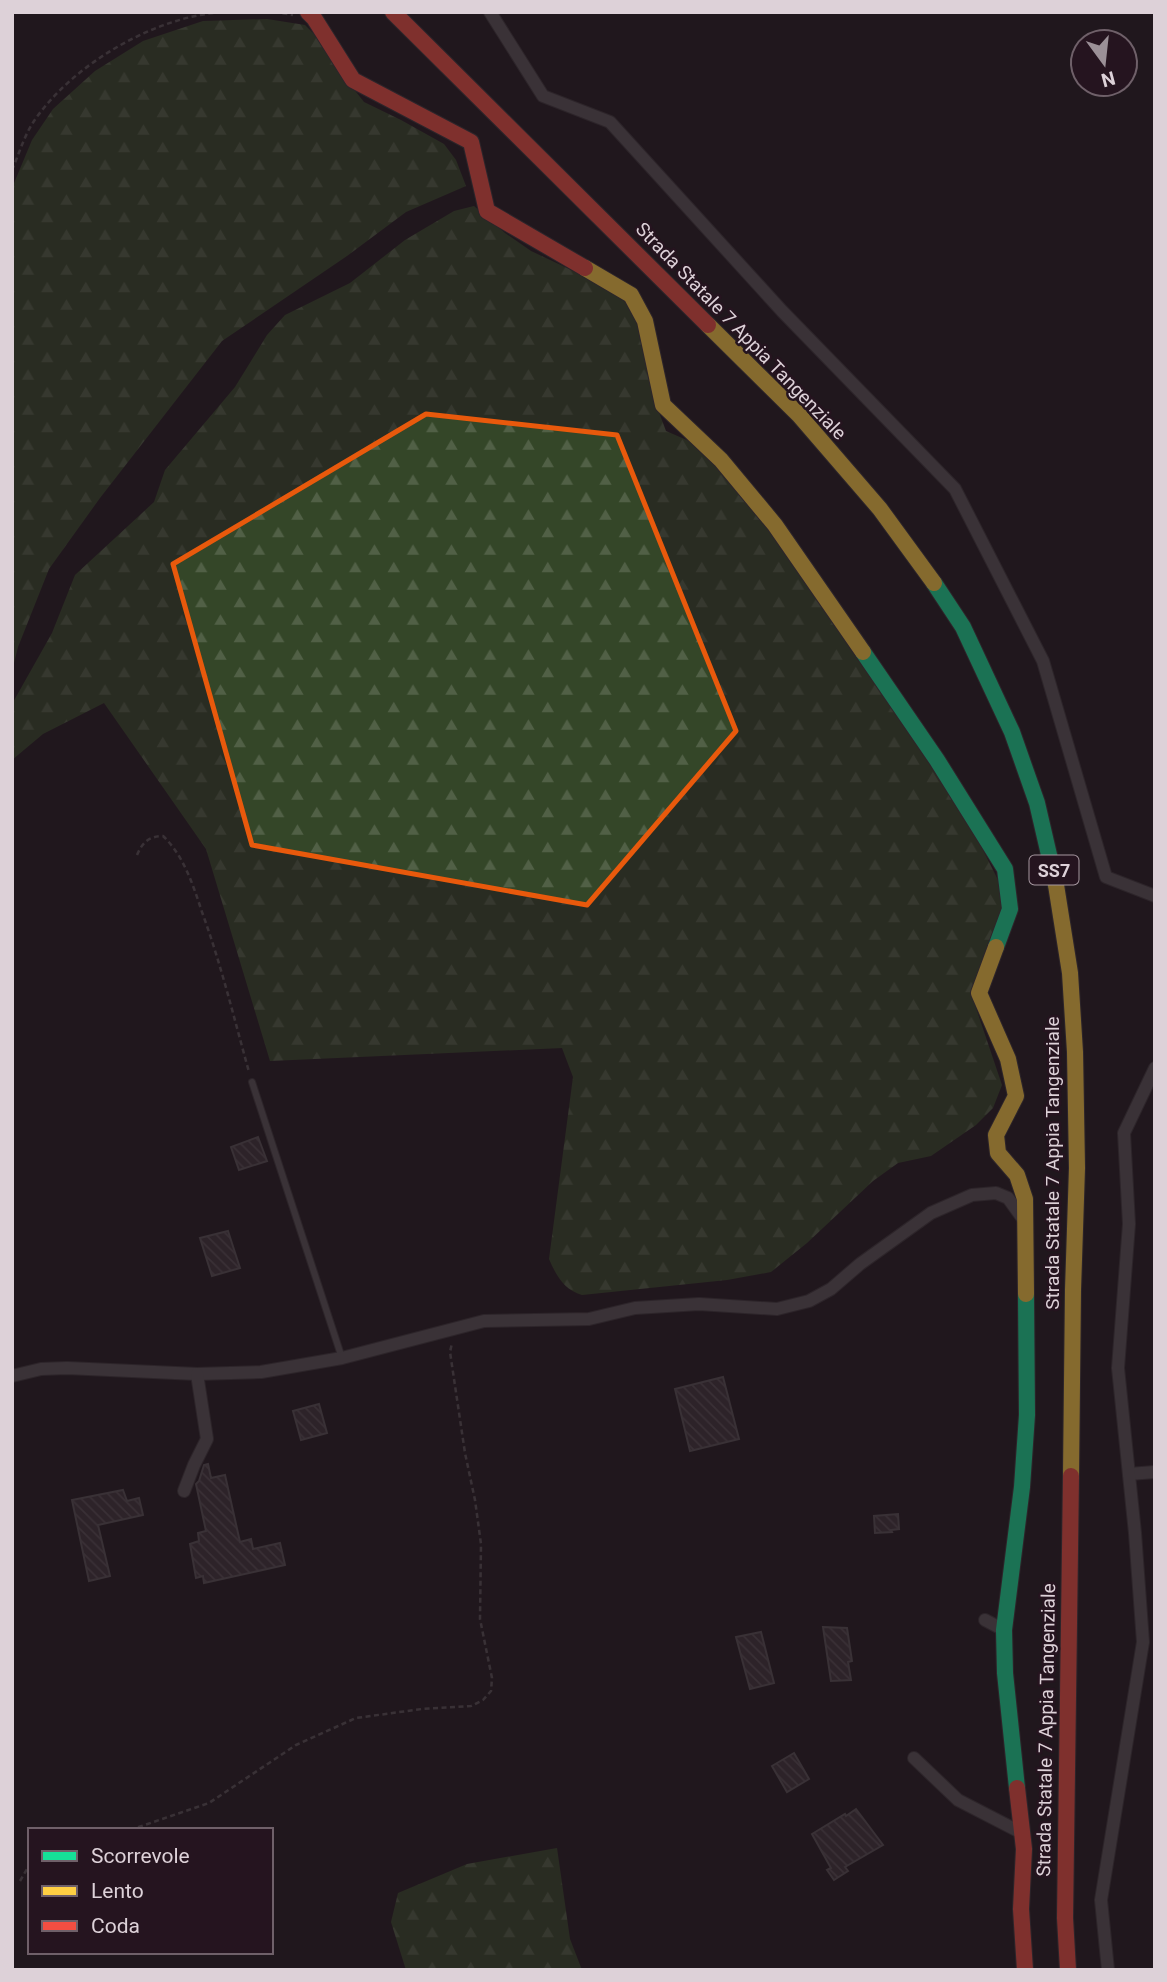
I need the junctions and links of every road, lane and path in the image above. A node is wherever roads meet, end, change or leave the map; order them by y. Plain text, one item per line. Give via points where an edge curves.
1 (223, 12) edge
2 (308, 12) edge
3 (393, 12) edge
4 (490, 12) edge
5 (12, 170) edge
6 (137, 855) dead end
7 (1155, 896) edge
8 (1155, 1068) edge
9 (252, 1082) joint
10 (1026, 1223) junction
11 (454, 1329) junction
12 (342, 1358) junction
13 (197, 1374) junction
14 (12, 1376) edge
15 (1155, 1472) edge
16 (1129, 1474) junction
17 (184, 1491) dead end
18 (985, 1620) dead end
19 (1004, 1630) junction
20 (914, 1758) dead end
21 (136, 1828) edge
22 (1023, 1833) junction
23 (28, 1867) edge
24 (20, 1881) dead end
25 (1025, 1970) edge
26 (1068, 1970) edge
27 (1108, 1970) edge

1 - 5 path via 204,13 141,34 76,76 33,123
2 - 10 main road via 353,80 471,142 487,211 631,295 645,321 663,405 721,460 775,525 937,760 1005,869 1010,909 979,993 1008,1059 1016,1096 996,1135 998,1153 1017,1175
3 - 26 main road, Strada Statale 7 Appia Tangenziale / SS7 via 799,415 880,509 963,627 1012,732 1037,803 1055,876 1068,961 1075,1052
4 - 7 street via 543,96 610,122 782,311 955,489 1043,661 1106,877
6 - 9 path via 147,840 163,836 183,861 216,949
8 - 16 street via 1124,1133 1129,1224 1126,1332 1118,1368
9 - 12 lane
10 - 11 street via 1008,1198 996,1193 972,1195 931,1213 831,1289 778,1309 699,1304 635,1308 589,1319 484,1321
10 - 19 main road via 1027,1415
11 - 12 street
11 - 21 path via 450,1352 481,1544 480,1619 491,1691 471,1706 356,1718 296,1745 209,1803
12 - 13 street via 321,1367
13 - 14 street via 67,1368
13 - 17 street via 207,1439
15 - 16 street
16 - 27 street via 1143,1642 1101,1900
18 - 19 street
19 - 22 main road
20 - 22 street via 958,1800
22 - 25 main road
23 - 24 path

